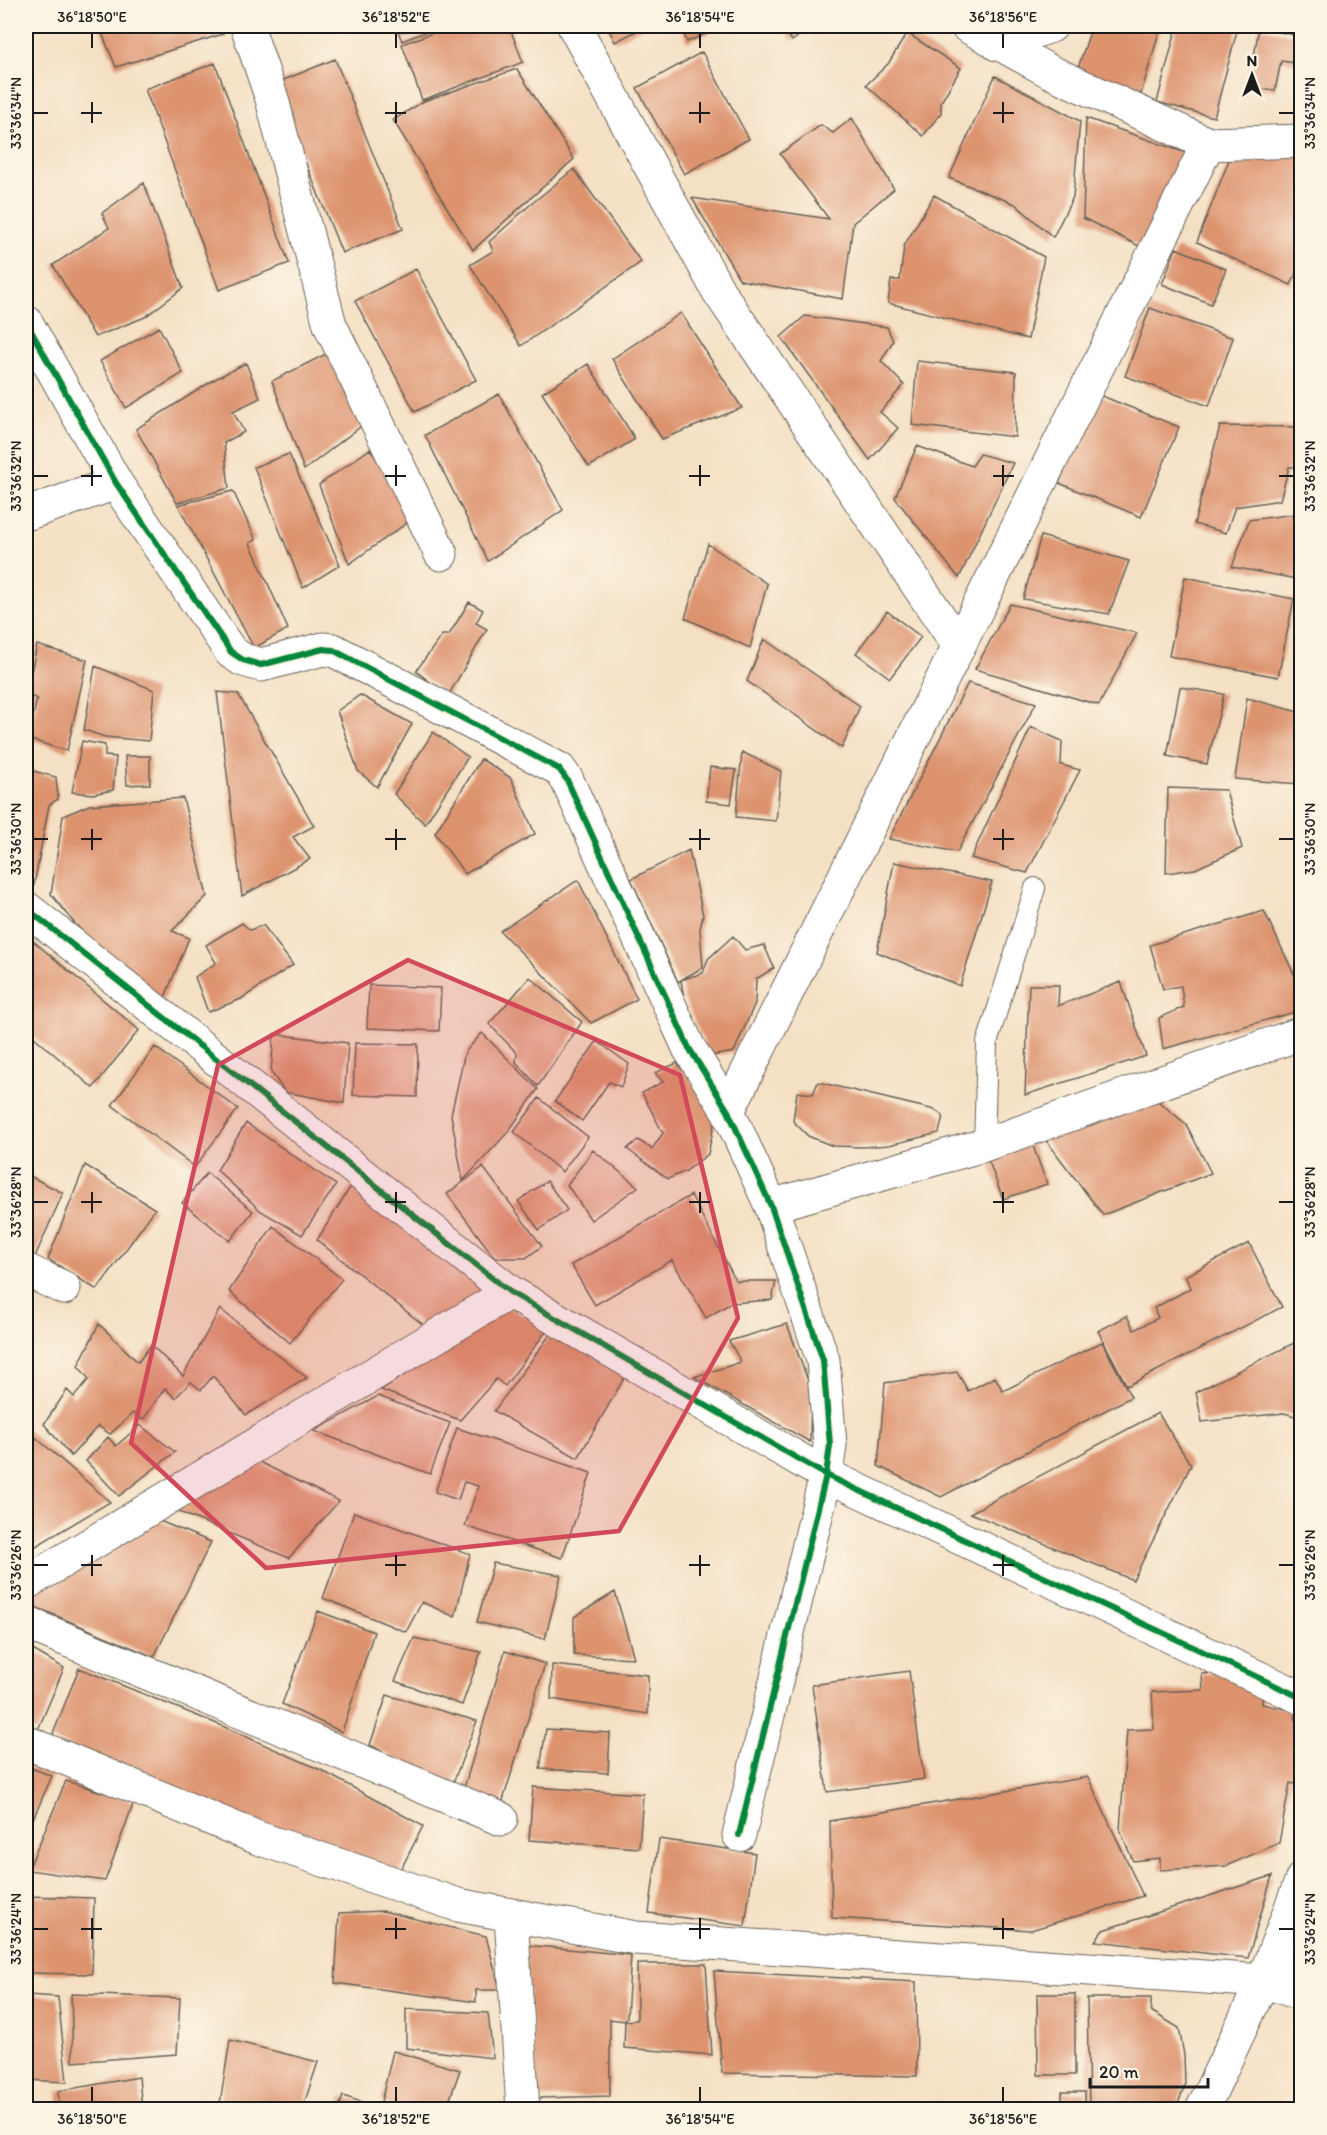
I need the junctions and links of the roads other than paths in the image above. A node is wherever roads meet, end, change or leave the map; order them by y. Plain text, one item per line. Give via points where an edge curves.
1 (247, 26) edge
2 (574, 26) edge
3 (966, 26) edge
4 (1051, 26) edge
5 (996, 44) junction
6 (1302, 141) edge
7 (1208, 144) junction
8 (26, 322) edge
9 (116, 483) junction
10 (26, 514) edge
11 (441, 554) dead end
12 (959, 646) junction
13 (1035, 888) dead end
14 (26, 908) edge
15 (1302, 1033) edge
16 (729, 1111) junction
17 (984, 1144) junction
18 (771, 1206) junction
19 (26, 1270) edge
20 (64, 1288) dead end
21 (510, 1292) junction
22 (826, 1475) junction
23 (26, 1582) edge
24 (26, 1623) edge
25 (1302, 1698) edge
26 (26, 1742) edge
27 (501, 1819) dead end
28 (739, 1835) dead end
29 (1302, 1879) edge
30 (511, 1915) junction
31 (1302, 1966) edge
32 (1263, 1981) junction
33 (1302, 1994) edge
34 (523, 2109) edge
35 (1202, 2109) edge

1 - 11 street via 272,99 330,325
2 - 12 street via 719,292
3 - 5 street
4 - 5 street
5 - 7 street
6 - 7 street
7 - 12 street
8 - 9 street
9 - 10 street
9 - 16 street via 231,652 243,660 261,665 323,649 333,650 560,769 688,1048
12 - 16 street
13 - 17 lane via 987,1043
14 - 21 street
15 - 17 street
16 - 18 street
17 - 18 street
18 - 22 street via 823,1360 830,1445
19 - 20 street
21 - 22 street
21 - 23 street
22 - 25 street
22 - 28 street
24 - 27 street
26 - 30 street via 258,1838 458,1905
29 - 32 street
30 - 32 street via 636,1938
30 - 34 street
31 - 32 street
32 - 33 street
32 - 35 street

